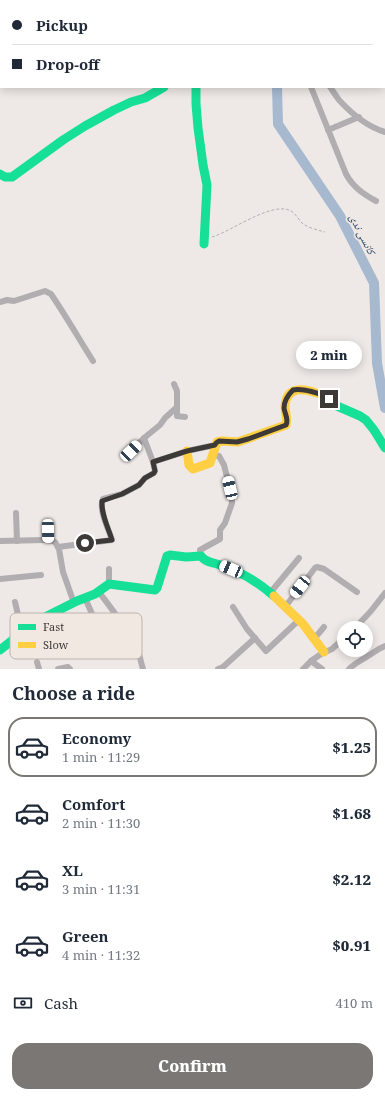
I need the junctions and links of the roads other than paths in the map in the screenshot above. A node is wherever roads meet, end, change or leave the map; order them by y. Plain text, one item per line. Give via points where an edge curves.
1 (162, 88) edge
2 (196, 88) edge
3 (311, 88) edge
4 (331, 88) edge
5 (359, 117) junction
6 (328, 130) junction
7 (385, 132) edge
8 (0, 174) edge
9 (376, 201) dead end
10 (204, 242) road end
11 (0, 302) edge
12 (93, 361) dead end
13 (174, 384) dead end
14 (177, 407) junction
15 (185, 417) dead end
16 (144, 438) junction
17 (385, 448) edge
18 (214, 450) junction
19 (131, 451) dead end
20 (187, 451) junction
21 (153, 462) junction
22 (16, 513) dead end
23 (48, 522) dead end
24 (48, 540) junction
25 (0, 541) edge
26 (17, 541) junction
27 (58, 547) junction
28 (201, 556) junction
29 (299, 558) dead end
30 (109, 569) dead end
31 (41, 575) dead end
32 (0, 579) edge
33 (109, 584) junction
34 (99, 592) junction
35 (357, 592) dead end
36 (270, 593) junction
37 (385, 593) edge
38 (85, 598) junction
39 (15, 602) dead end
40 (74, 602) junction
41 (233, 607) dead end
42 (285, 607) junction
43 (18, 613) edge
44 (53, 613) edge
45 (92, 613) edge
46 (115, 613) edge
47 (299, 620) junction
48 (362, 621) edge
49 (324, 627) dead end
50 (255, 638) junction
51 (314, 639) junction
52 (10, 642) edge
53 (337, 644) edge
54 (385, 646) edge
55 (0, 650) edge
56 (324, 652) junction
57 (140, 659) edge
58 (311, 661) junction
59 (37, 662) dead end
60 (39, 669) edge
61 (58, 669) edge
62 (70, 669) edge
63 (143, 669) edge
64 (218, 669) edge
65 (303, 669) edge
66 (322, 669) edge
67 (350, 669) edge

1 - 8 street via 85,126 12,176 5,177
2 - 10 street via 198,128 207,185
3 - 6 street
4 - 5 street
5 - 6 street
5 - 7 street via 379,131
6 - 9 street via 350,182
11 - 12 street via 49,292
13 - 14 street via 177,391
14 - 15 street via 177,416
14 - 16 street
16 - 19 street
16 - 21 street
17 - 18 street via 365,419 338,407 324,396 298,389 290,393 286,401 286,425 237,442 219,441
18 - 20 street
18 - 20 street via 210,463 192,469
18 - 28 street via 224,464 232,503 220,530 220,539 200,550
20 - 21 street
21 - 27 street via 154,473 139,485 102,501 104,520 112,540
22 - 26 street
23 - 24 street
24 - 26 street
24 - 27 street via 55,542
25 - 26 street
27 - 40 street via 63,572
28 - 33 street via 167,556 156,590
28 - 36 street via 207,561 237,572
29 - 36 street
30 - 33 street
31 - 32 street
33 - 34 street
34 - 38 street
34 - 46 street
35 - 42 street via 324,569 317,567
36 - 42 street
37 - 48 street
38 - 40 street
38 - 45 street
39 - 43 street
40 - 44 street
41 - 50 street
42 - 47 street
47 - 50 street via 266,651
47 - 51 street
49 - 51 street
50 - 64 street
51 - 56 street
52 - 55 street
53 - 56 street
54 - 67 street via 357,662
56 - 58 street
57 - 63 street
58 - 65 street
58 - 66 street
59 - 60 street
61 - 62 street

